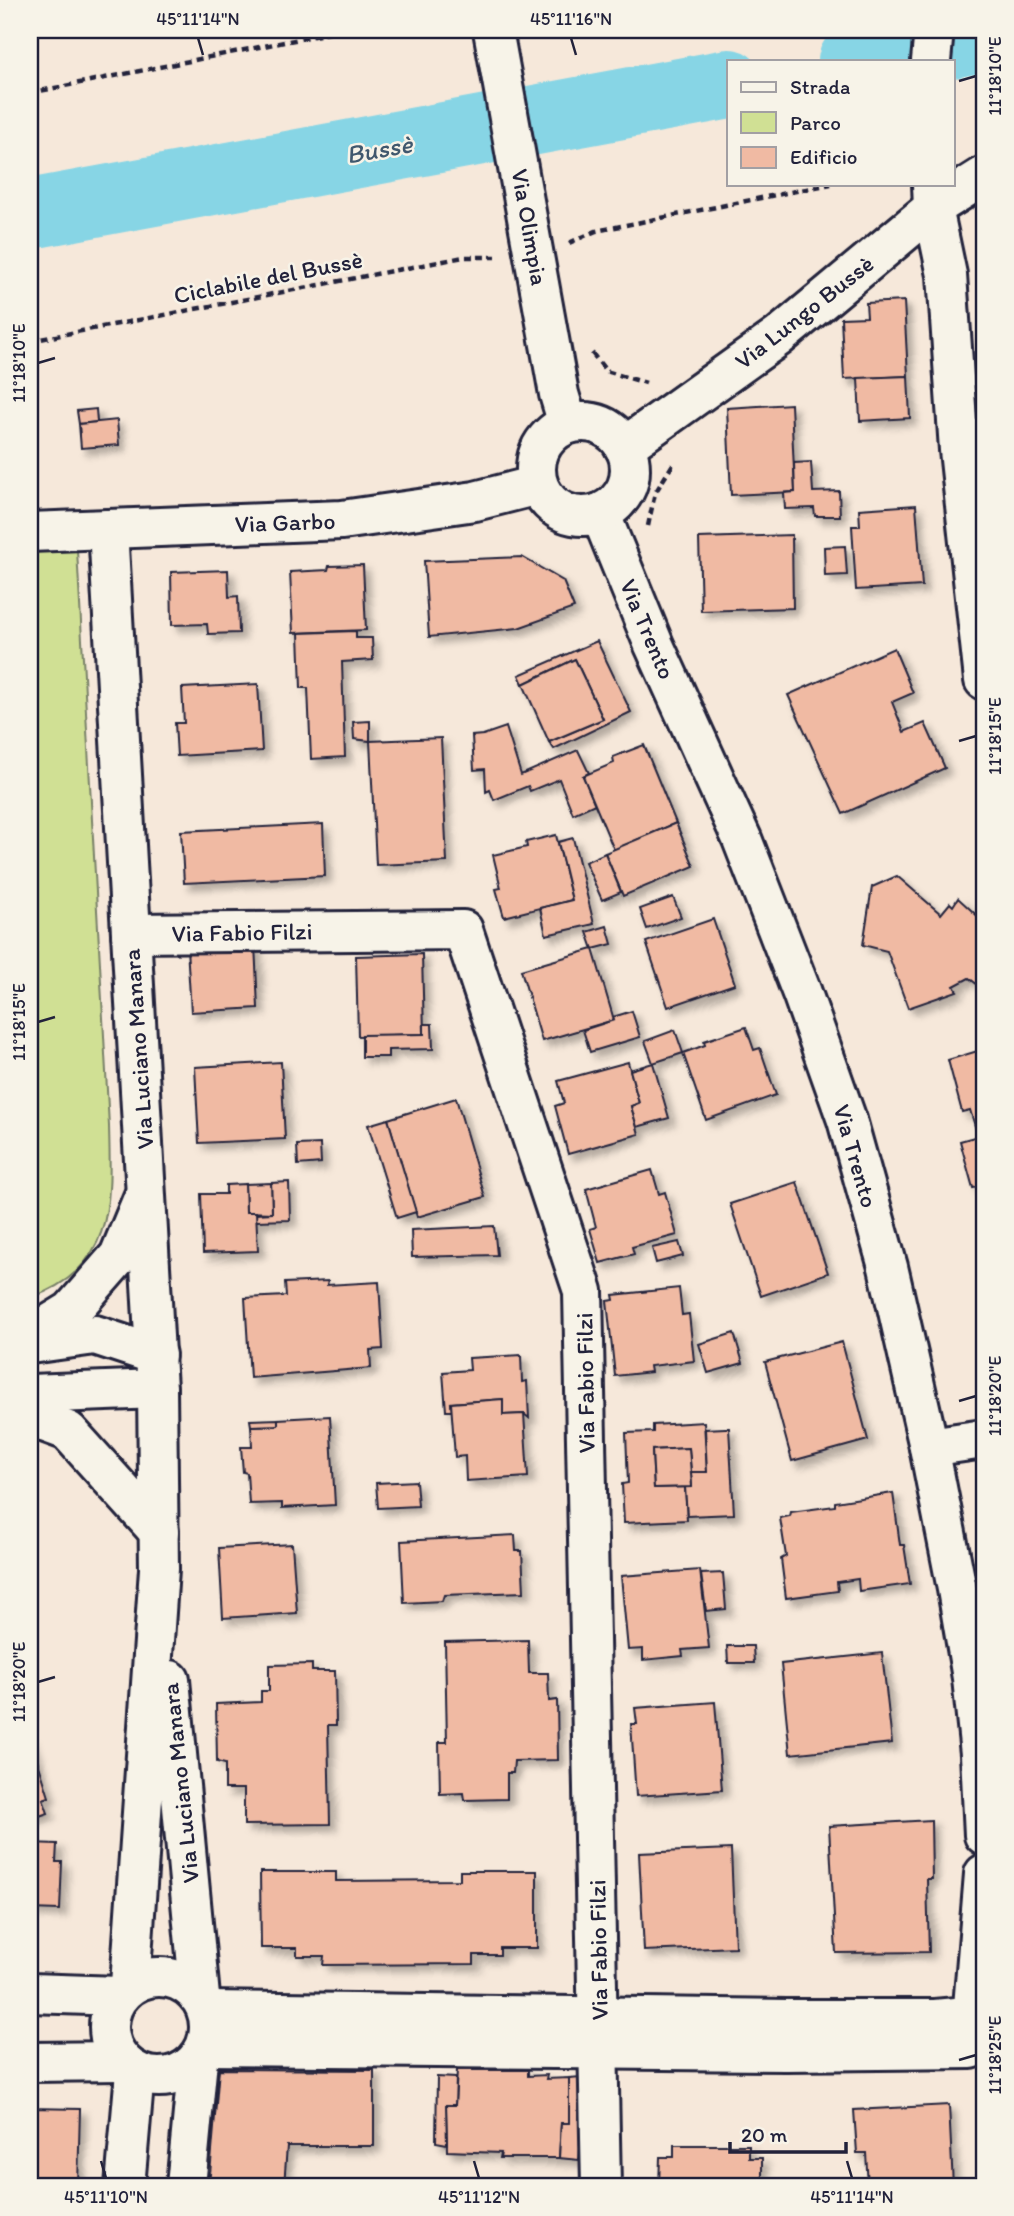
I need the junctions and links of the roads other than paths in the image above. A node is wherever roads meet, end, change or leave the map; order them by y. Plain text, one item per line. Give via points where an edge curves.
1 (934, 30) edge
2 (495, 39) edge
3 (931, 60) edge
4 (984, 176) edge
5 (932, 196) edge
6 (568, 424) junction
7 (624, 447) junction
8 (538, 485) junction
9 (600, 513) junction
10 (107, 529) junction
11 (30, 532) edge
12 (984, 680) edge
13 (131, 933) junction
14 (147, 1190) junction
15 (30, 1336) edge
16 (30, 1344) edge
17 (157, 1372) junction
18 (30, 1394) edge
19 (30, 1417) edge
20 (984, 1439) edge
21 (929, 1447) junction
22 (159, 1532) junction
23 (159, 1569) junction
24 (984, 1835) edge
25 (984, 1874) edge
26 (125, 1991) junction
27 (30, 1993) edge
28 (203, 2029) junction
29 (599, 2033) junction
30 (978, 2037) edge
31 (30, 2062) edge
32 (129, 2067) junction
33 (125, 2186) edge
34 (186, 2186) edge
35 (601, 2186) edge

1 - 3 street
2 - 6 street, Via Olimpia
4 - 5 street, Via Lungo Bussè
5 - 7 street, Via Lungo Bussè via 778,337
5 - 12 street via 947,275 959,450
6 - 7 street via 592,423 607,429
6 - 8 street via 548,439 539,453
7 - 9 street via 631,469 628,485 620,500
8 - 9 street via 560,510 575,516
8 - 10 street, Via Garbo via 475,501 342,520
9 - 21 street, Via Trento via 742,839 847,1120 888,1267
10 - 11 street, Via Garbo
10 - 13 street, Via Luciano Manara
13 - 14 street, Via Luciano Manara
13 - 29 street, Via Fabio Filzi via 463,930 583,1291
14 - 15 street via 119,1256 71,1311
14 - 17 street, Via Luciano Manara
16 - 17 street via 95,1335
17 - 18 street
17 - 22 street, Via Luciano Manara
19 - 22 street via 68,1431
20 - 21 street
21 - 24 street, Via Trento via 972,1678
22 - 23 street, Via Luciano Manara
23 - 26 street, Via Luciano Manara
23 - 28 street, Via Luciano Manara
25 - 30 street
26 - 27 street
26 - 28 street via 144,1979 175,1979 189,1986
26 - 32 street via 112,2008 109,2022 114,2050
28 - 29 street
28 - 32 street via 185,2071 152,2078
28 - 34 street, Via Luciano Manara
29 - 30 street via 786,2035 935,2019
29 - 35 street, Via Fabio Filzi
31 - 32 street
32 - 33 street

